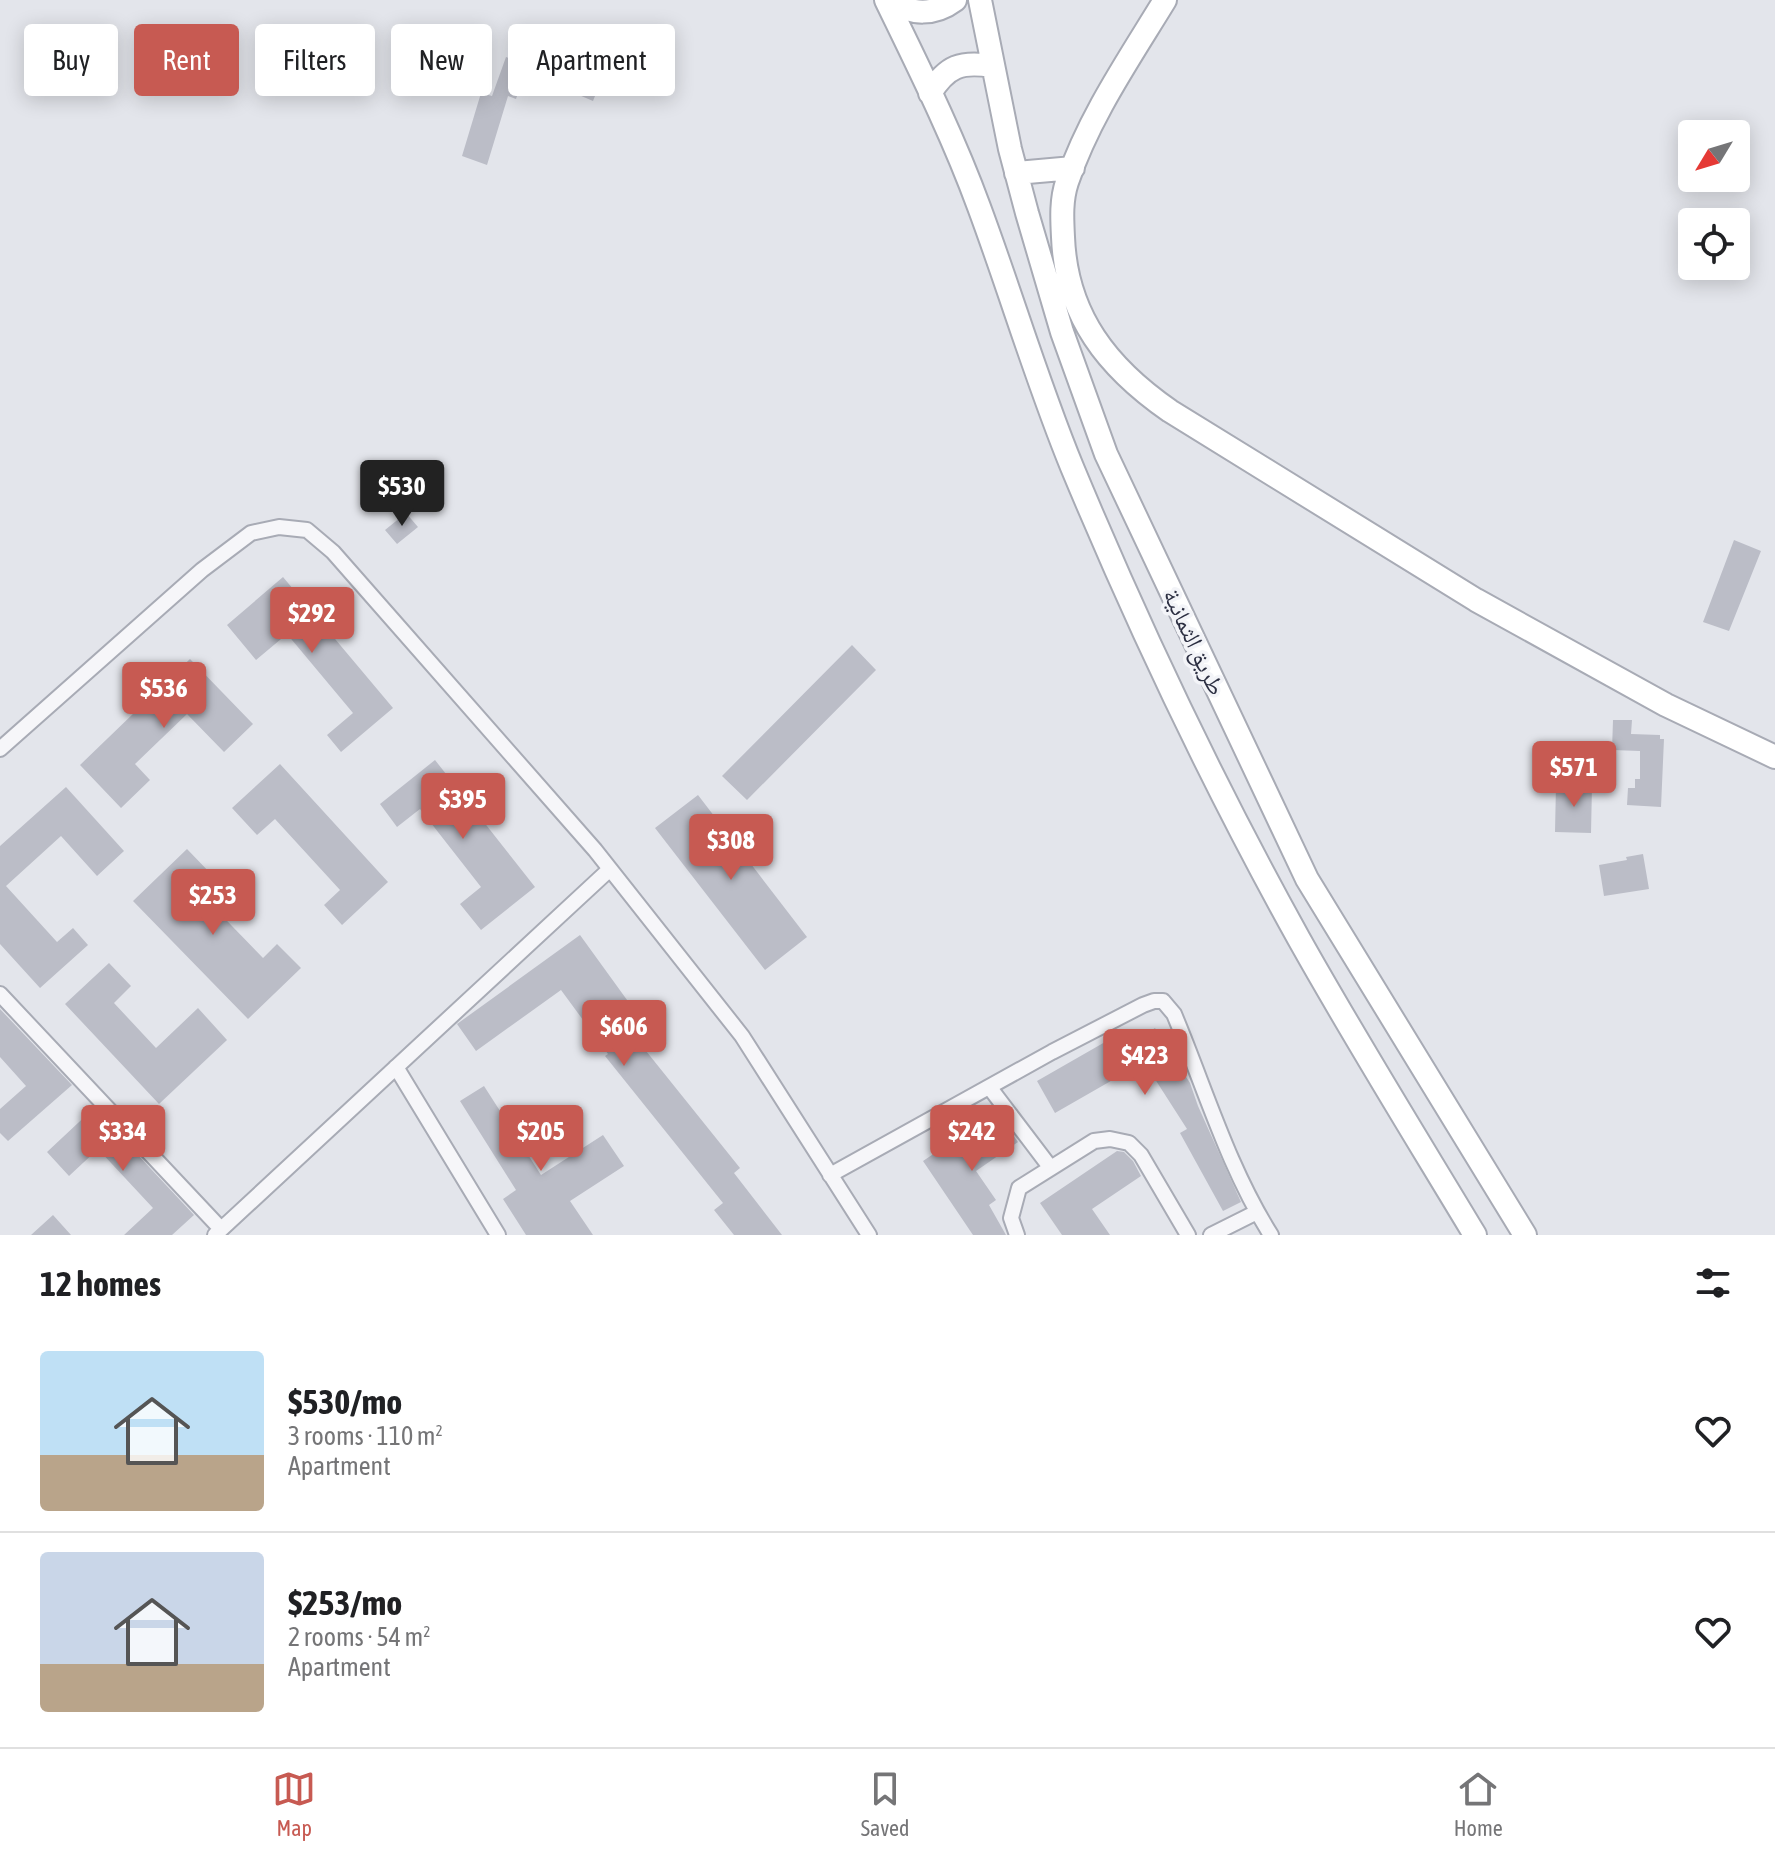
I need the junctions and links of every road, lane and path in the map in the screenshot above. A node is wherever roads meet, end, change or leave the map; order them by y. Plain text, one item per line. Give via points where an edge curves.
1 (888, 0) edge
2 (955, 0) edge
3 (980, 0) edge
4 (1165, 0) edge
5 (992, 66) junction
6 (930, 93) junction
7 (1073, 168) junction
8 (1016, 173) junction
9 (0, 749) edge
10 (1775, 757) edge
11 (610, 869) junction
12 (0, 994) edge
13 (396, 1067) junction
14 (990, 1088) junction
15 (1050, 1167) junction
16 (830, 1175) junction
17 (1257, 1212) junction
18 (218, 1232) edge
19 (498, 1235) edge
20 (869, 1235) edge
21 (1017, 1235) edge
22 (1188, 1235) edge
23 (1211, 1235) edge
24 (1271, 1235) edge
25 (1475, 1235) edge
26 (1525, 1235) edge

1 - 2 street via 921,13 943,9
1 - 6 street
3 - 5 street, طريق الثمانية
4 - 7 street via 1095,115
5 - 6 street via 955,66
5 - 8 street, طريق الثمانية
6 - 25 street via 979,207 1045,400 1172,693 1298,938
7 - 8 street
7 - 10 street via 1062,202 1063,246 1073,296 1101,348 1138,388 1476,600 1666,705
8 - 26 street, طريق الثمانية via 1062,332 1106,454 1294,853
9 - 11 street via 251,533 279,527 307,530 333,552
11 - 13 street
11 - 16 street via 742,1036
12 - 18 street
13 - 18 street
13 - 19 street
14 - 15 street
14 - 16 street
14 - 17 street via 1143,1005 1163,1001 1174,1014
15 - 21 street via 1019,1188 1011,1218
15 - 22 street via 1094,1141 1129,1143
16 - 20 street
17 - 23 street
17 - 24 street

